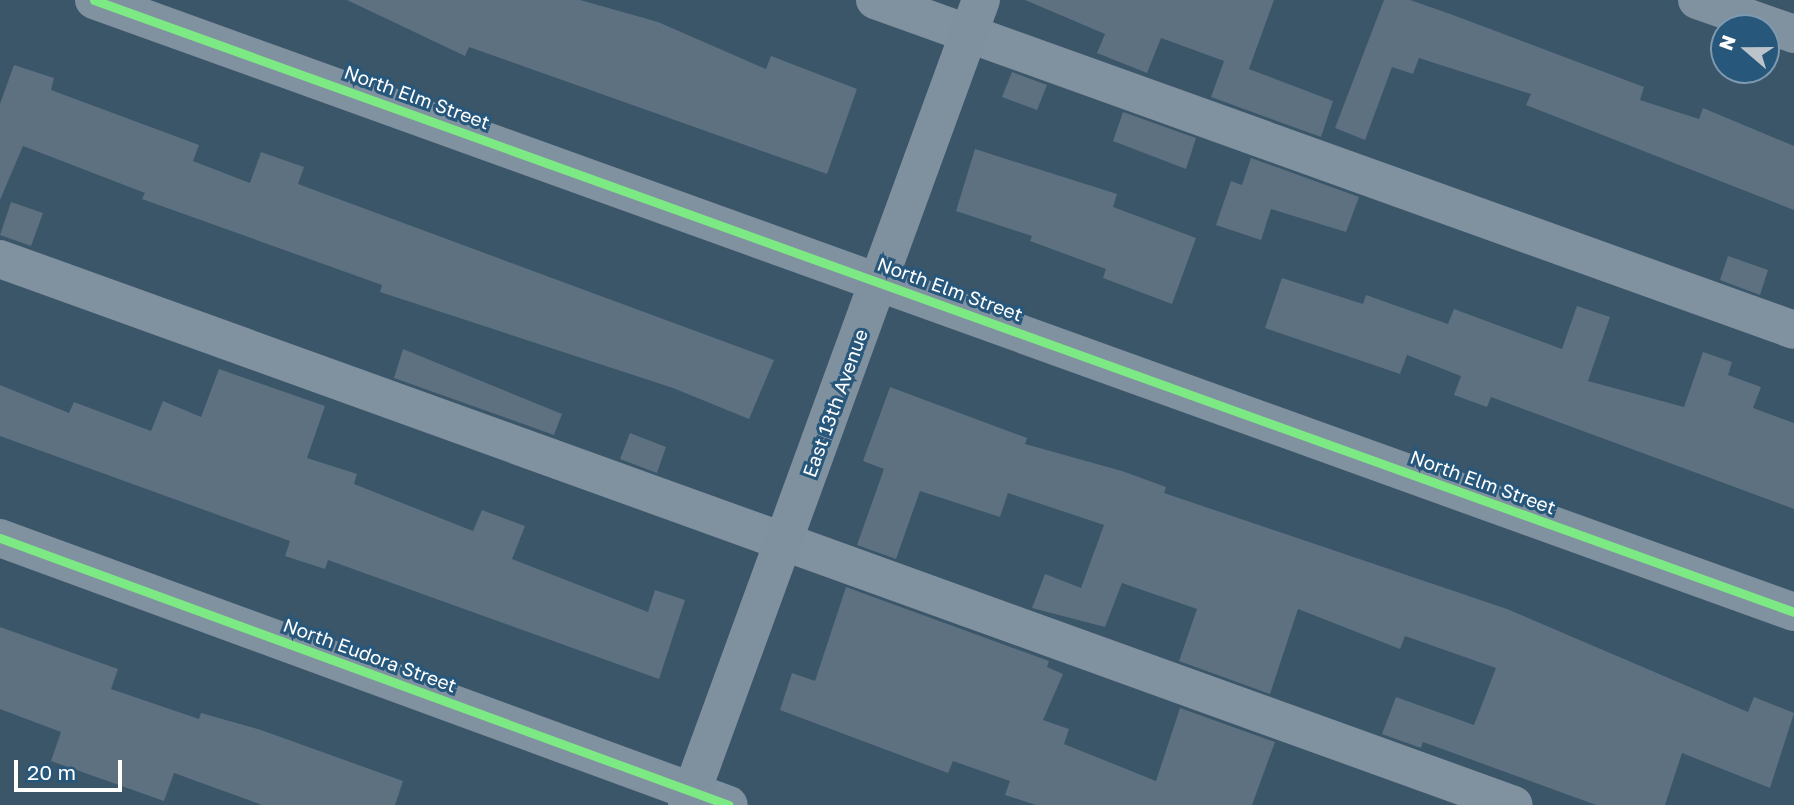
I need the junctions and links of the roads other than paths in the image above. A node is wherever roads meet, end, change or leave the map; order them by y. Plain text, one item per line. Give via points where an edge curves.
1 (94, 0) edge
2 (875, 0) edge
3 (1697, 0) edge
4 (975, 17) edge
5 (1794, 34) edge
6 (0, 259) edge
7 (879, 282) junction
8 (1794, 330) edge
9 (0, 538) edge
10 (784, 539) junction
11 (1794, 612) edge
12 (689, 798) edge
13 (729, 805) edge
14 (1514, 805) edge

1 - 7 street, North Elm Street
2 - 4 street
3 - 5 street
4 - 7 main road, East 13th Avenue
4 - 8 street
6 - 10 street
7 - 10 main road, East 13th Avenue
7 - 11 street, North Elm Street
9 - 12 street, North Eudora Street
10 - 12 main road, East 13th Avenue
10 - 14 street
12 - 13 street, North Eudora Street

